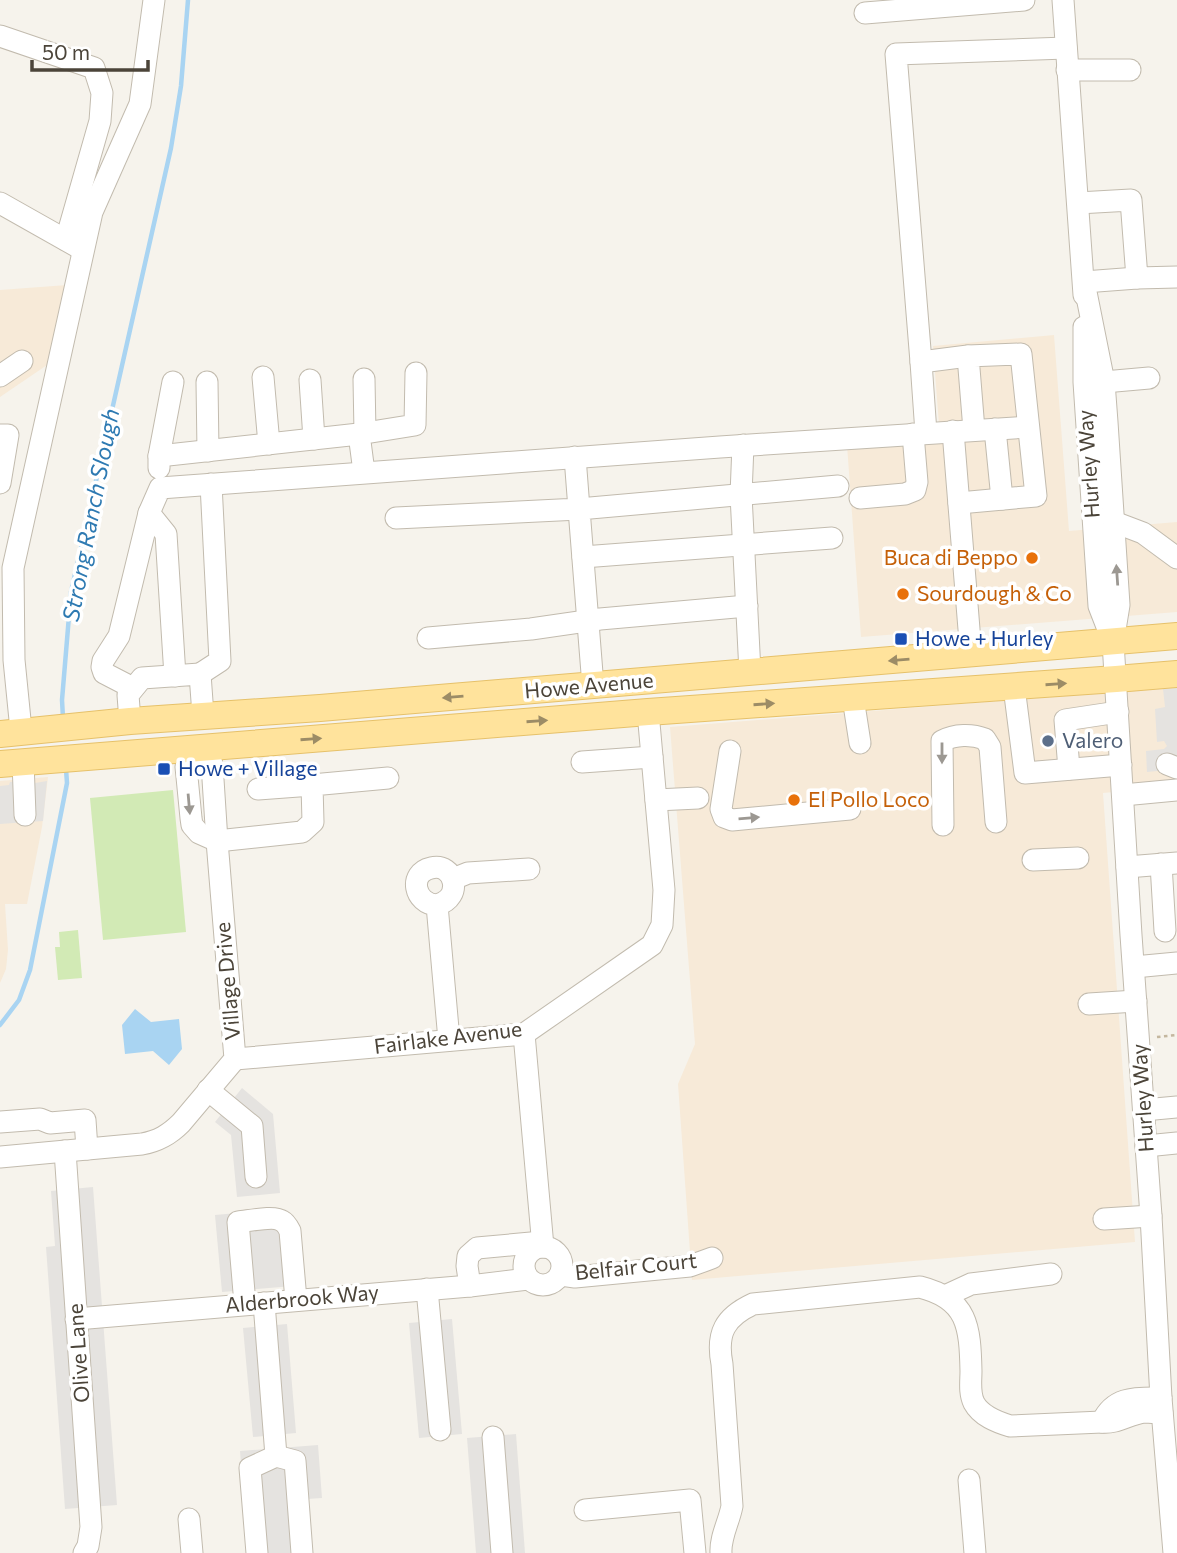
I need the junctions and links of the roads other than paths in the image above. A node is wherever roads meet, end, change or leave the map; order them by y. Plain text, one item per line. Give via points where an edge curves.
1 (154, 0) edge
2 (1024, 0) edge
3 (1063, 0) edge
4 (865, 13) dead end
5 (0, 36) edge
6 (1066, 47) junction
7 (1067, 70) junction
8 (1130, 70) dead end
9 (0, 203) edge
10 (1078, 203) junction
11 (74, 245) junction
12 (1177, 277) edge
13 (1137, 278) junction
14 (1084, 282) junction
15 (968, 356) junction
16 (22, 361) dead end
17 (921, 362) junction
18 (416, 373) dead end
19 (0, 376) edge
20 (263, 377) dead end
21 (1149, 378) dead end
22 (364, 379) dead end
23 (310, 380) dead end
24 (173, 382) dead end
25 (207, 382) dead end
26 (1104, 382) junction
27 (1028, 427) junction
28 (974, 430) junction
29 (362, 433) junction
30 (919, 433) junction
31 (0, 435) edge
32 (314, 439) junction
33 (269, 444) junction
34 (743, 445) junction
35 (208, 451) junction
36 (159, 456) junction
37 (575, 457) junction
38 (365, 472) junction
39 (0, 483) edge
40 (211, 484) junction
41 (838, 486) dead end
42 (160, 488) junction
43 (741, 495) junction
44 (860, 498) dead end
45 (1002, 499) junction
46 (959, 503) junction
47 (579, 509) junction
48 (149, 513) junction
49 (396, 518) dead end
50 (1114, 522) junction
51 (832, 538) dead end
52 (743, 545) junction
53 (583, 557) junction
54 (1177, 558) edge
55 (747, 606) junction
56 (588, 621) junction
57 (1177, 636) edge
58 (428, 638) dead end
59 (1113, 642) junction
60 (971, 654) junction
61 (750, 672) junction
62 (200, 674) junction
63 (1177, 674) edge
64 (175, 676) junction
65 (1116, 680) junction
66 (593, 685) junction
67 (1014, 687) junction
68 (133, 688) junction
69 (9, 690) edge
70 (853, 698) junction
71 (289, 710) junction
72 (648, 712) junction
73 (1118, 712) junction
74 (203, 715) junction
75 (130, 721) junction
76 (10, 732) edge
77 (860, 743) dead end
78 (730, 751) dead end
79 (197, 753) junction
80 (88, 756) junction
81 (652, 757) junction
82 (582, 762) dead end
83 (11, 763) edge
84 (1121, 765) junction
85 (1069, 769) junction
86 (388, 778) dead end
87 (312, 785) junction
88 (258, 789) dead end
89 (1177, 790) edge
90 (1123, 795) junction
91 (698, 798) dead end
92 (656, 800) junction
93 (850, 809) dead end
94 (25, 815) dead end
95 (990, 822) dead end
96 (943, 825) dead end
97 (217, 841) junction
98 (1078, 858) dead end
99 (1033, 860) dead end
100 (1169, 863) edge
101 (1127, 867) junction
102 (529, 869) dead end
103 (453, 879) junction
104 (437, 905) junction
105 (1171, 931) edge
106 (1131, 935) junction
107 (1177, 963) edge
108 (1134, 967) junction
109 (1136, 1001) junction
110 (1089, 1004) dead end
111 (524, 1034) junction
112 (449, 1040) junction
113 (234, 1059) junction
114 (208, 1090) junction
115 (1177, 1107) edge
116 (1144, 1111) junction
117 (40, 1119) junction
118 (1, 1122) edge
119 (1177, 1143) edge
120 (1146, 1146) junction
121 (87, 1149) junction
122 (65, 1151) junction
123 (42, 1153) junction
124 (2, 1157) edge
125 (256, 1178) dead end
126 (1152, 1216) junction
127 (1104, 1219) dead end
128 (543, 1244) junction
129 (712, 1258) dead end
130 (1051, 1274) dead end
131 (561, 1275) junction
132 (528, 1279) junction
133 (470, 1286) junction
134 (427, 1289) junction
135 (945, 1296) junction
136 (296, 1300) junction
137 (254, 1303) junction
138 (76, 1319) junction
139 (1167, 1330) edge
140 (1162, 1405) junction
141 (440, 1430) dead end
142 (493, 1437) dead end
143 (276, 1457) junction
144 (1171, 1457) edge
145 (969, 1480) dead end
146 (585, 1510) dead end
147 (189, 1519) dead end
148 (84, 1553) edge
149 (192, 1553) edge
150 (257, 1553) edge
151 (302, 1553) edge
152 (502, 1553) edge
153 (695, 1553) edge
154 (721, 1553) edge
155 (975, 1553) edge
156 (1174, 1553) edge

1 - 11 street via 141,104
2 - 4 street
3 - 6 street, Hurley Way
5 - 11 street via 94,68 102,93 100,121
6 - 7 street, Hurley Way
6 - 17 street via 896,54
7 - 8 street
7 - 10 street, Hurley Way
9 - 11 street
10 - 13 street via 1131,200
10 - 14 street, Hurley Way
11 - 69 street via 13,568 14,660
12 - 13 street
13 - 14 street
14 - 26 street, Hurley Way
14 - 59 street, Hurley Way via 1084,382 1099,606
15 - 17 street
15 - 27 street via 1021,354
15 - 28 street
16 - 19 street
17 - 30 street
18 - 29 street via 415,425
20 - 33 street
21 - 26 street
22 - 29 street
23 - 32 street
24 - 36 street
25 - 35 street
26 - 50 street, Hurley Way
27 - 28 street
27 - 45 street via 1036,496
28 - 30 street
28 - 45 street
28 - 46 street
29 - 32 street
29 - 38 street
30 - 34 street
30 - 44 street via 915,490
31 - 39 street via 8,435
32 - 33 street
33 - 35 street
34 - 37 street
34 - 43 street
35 - 36 street
36 - 42 street
37 - 38 street
37 - 47 street
38 - 40 street
40 - 42 street
40 - 62 street via 220,661
41 - 43 street
42 - 48 street
43 - 47 street
43 - 52 street
45 - 46 street
46 - 60 street
47 - 49 street
47 - 53 street
48 - 64 street via 166,534
48 - 68 street via 119,636 102,667 104,673
50 - 54 street via 1143,533
59 -> 50 street, Hurley Way via 1119,605
51 - 52 street
52 - 53 street
52 - 55 street
53 - 56 street
55 - 56 street
55 - 61 street
56 - 58 street
56 - 66 street
57 - 59 main road, Howe Avenue
59 - 60 main road, Howe Avenue
59 - 65 street, Hurley Way
60 -> 61 main road, Howe Avenue
61 - 66 main road, Howe Avenue
61 - 72 main road via 740,683 665,695
62 - 64 street
62 - 74 street
63 - 65 main road, Howe Avenue
64 - 68 street via 142,678
67 -> 65 main road, Howe Avenue
65 - 73 street, Hurley Way
66 -> 71 main road, Howe Avenue
67 - 70 main road, Howe Avenue
67 - 85 street via 1025,772
68 - 75 street via 128,695
69 - 76 street
72 -> 70 main road, Howe Avenue
70 - 77 street
71 - 74 main road, Howe Avenue
71 - 79 main road via 264,726 201,733
79 -> 72 main road, Howe Avenue
72 - 81 street, Fairlake Avenue
73 - 84 street, Hurley Way
73 - 85 street via 1065,720
74 - 75 main road, Howe Avenue
74 - 80 main road via 183,732 109,738
75 - 76 main road, Howe Avenue
78 -> 93 street via 721,809 724,817 732,820
79 - 80 main road, Howe Avenue
79 - 97 street, Village Drive via 212,764
80 - 83 main road, Howe Avenue
81 - 82 street
81 - 92 street, Fairlake Avenue
83 - 94 street
84 - 85 street
84 - 90 street, Hurley Way
86 - 87 street
87 - 88 street
87 - 97 street via 313,822 302,832
89 - 90 street
90 - 101 street, Hurley Way
91 - 92 street
92 - 111 street, Fairlake Avenue via 664,900 662,925 652,945
95 -> 96 street via 990,747 977,736 950,736 942,741
97 - 113 street, Village Drive
98 - 99 street
100 - 101 street
100 - 105 street
101 - 106 street, Hurley Way
102 - 103 street via 468,873
103 - 104 street via 452,895
103 - 104 street via 436,867 426,869 418,878 420,898
104 - 112 street
105 - 106 street
106 - 108 street, Hurley Way
107 - 108 street
108 - 109 street, Hurley Way
109 - 110 street
109 - 116 street, Hurley Way
111 - 112 street, Fairlake Avenue
111 - 128 street
112 - 113 street, Fairlake Avenue
113 - 114 street, Village Drive
114 - 121 street, Village Drive via 181,1124 164,1137 142,1144
114 - 125 street via 252,1126
115 - 116 street
116 - 120 street, Hurley Way
117 - 118 street
117 - 121 street via 50,1123 85,1120
117 - 123 street
118 - 124 street
119 - 120 street
120 - 126 street, Hurley Way
121 - 122 street, Village Drive
122 - 123 street, Village Drive
122 - 138 street, Olive Lane
123 - 124 street, Village Drive
126 - 127 street
126 - 139 street, Hurley Way
128 - 131 street via 559,1256
128 - 132 street via 524,1261
128 - 133 street via 477,1248 468,1256
129 - 131 street, Belfair Court via 690,1266
130 - 135 street via 971,1284
131 - 132 street, Alderbrook Way via 546,1286
132 - 133 street, Alderbrook Way
133 - 134 street, Alderbrook Way
134 - 136 street, Alderbrook Way
134 - 141 street
135 - 140 street via 957,1307 968,1332 975,1405 998,1422 1010,1426 1102,1422 1118,1403 1135,1399
135 - 154 street via 920,1287 753,1304 732,1317 723,1329 719,1349 732,1506
136 - 137 street, Alderbrook Way
136 - 137 street via 290,1231 286,1223 274,1218 238,1222
137 - 138 street, Alderbrook Way
137 - 143 street
138 - 148 street, Olive Lane via 91,1527
139 - 140 street, Hurley Way
140 - 144 street, Hurley Way
142 - 152 street
143 - 150 street via 250,1468
143 - 151 street via 295,1461
144 - 156 street, Hurley Way
145 - 155 street
146 - 153 street via 690,1500
147 - 149 street

